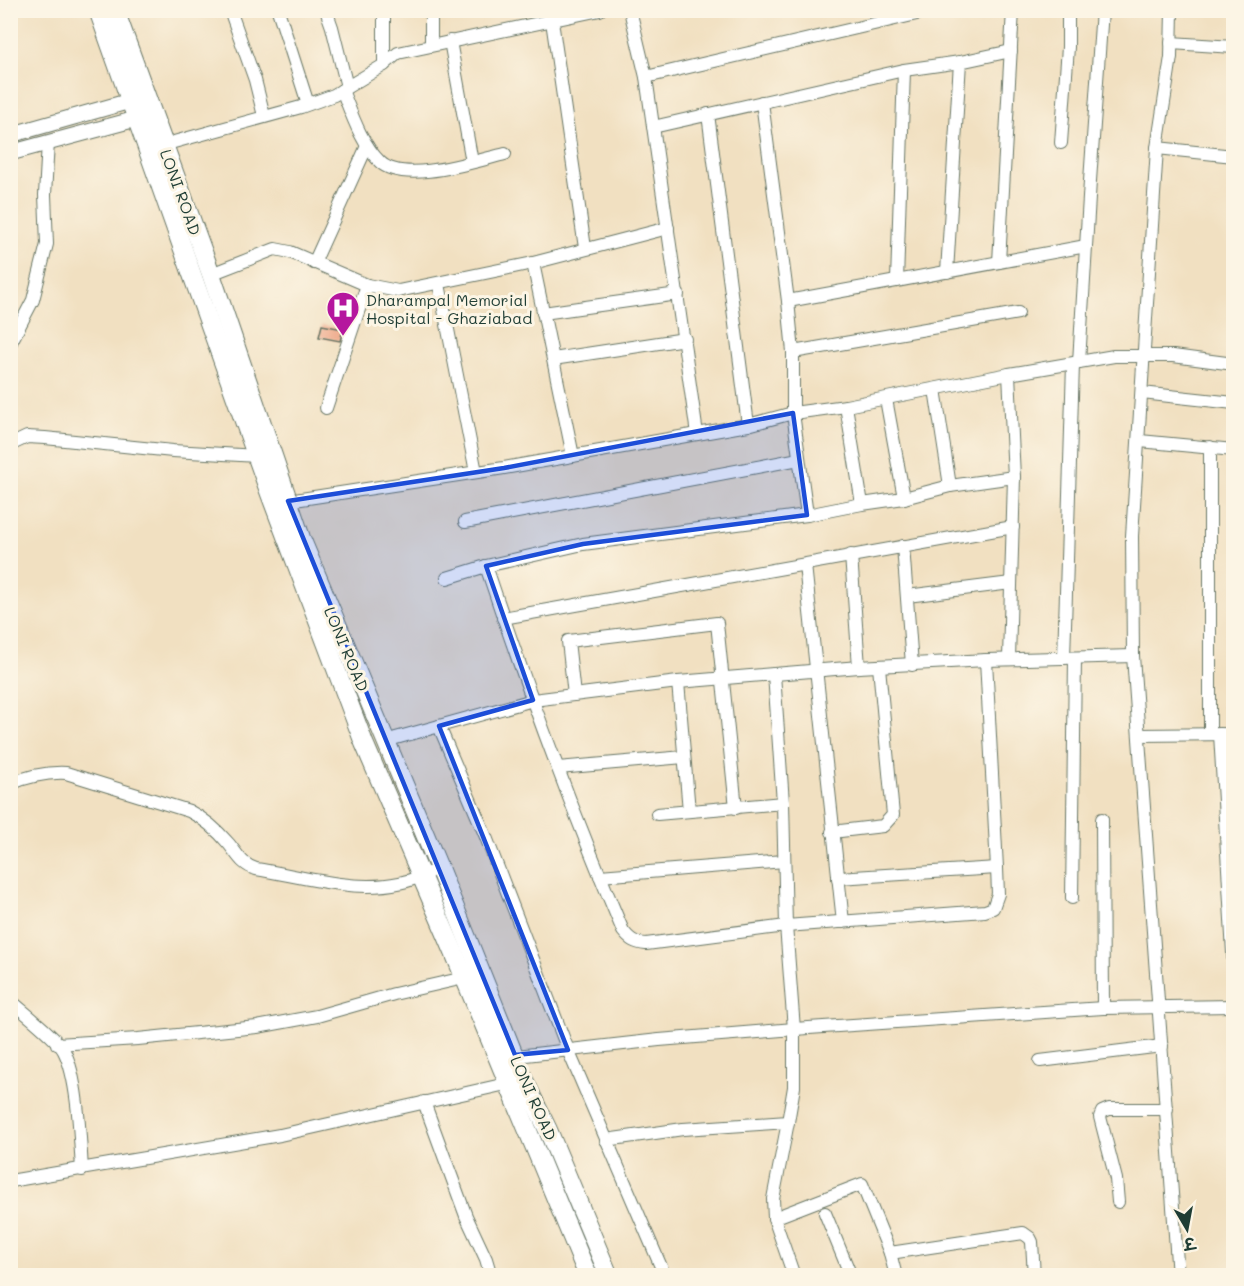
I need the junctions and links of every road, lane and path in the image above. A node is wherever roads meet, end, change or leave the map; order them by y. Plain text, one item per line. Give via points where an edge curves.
1 (98, 10) edge
2 (115, 10) edge
3 (230, 10) edge
4 (278, 10) edge
5 (326, 10) edge
6 (384, 10) edge
7 (430, 10) edge
8 (600, 10) edge
9 (630, 10) edge
10 (934, 10) edge
11 (1013, 10) edge
12 (1068, 10) edge
13 (1102, 10) edge
14 (1172, 10) edge
15 (552, 21) junction
16 (450, 41) junction
17 (1171, 43) junction
18 (431, 45) junction
19 (1233, 47) edge
20 (1011, 51) junction
21 (960, 62) junction
22 (384, 65) junction
23 (904, 70) junction
24 (646, 77) junction
25 (345, 88) junction
26 (130, 101) junction
27 (762, 102) junction
28 (308, 104) junction
29 (708, 114) junction
30 (264, 116) junction
31 (136, 119) junction
32 (653, 127) junction
33 (10, 135) edge
34 (48, 142) junction
35 (1061, 143) dead end
36 (163, 145) junction
37 (367, 146) junction
38 (1157, 148) junction
39 (10, 153) edge
40 (505, 154) dead end
41 (1233, 156) edge
42 (472, 162) junction
43 (668, 228) junction
44 (1086, 246) junction
45 (585, 248) junction
46 (999, 262) junction
47 (314, 263) junction
48 (533, 263) junction
49 (947, 272) junction
50 (211, 274) junction
51 (897, 281) junction
52 (439, 284) junction
53 (367, 285) junction
54 (678, 294) junction
55 (788, 301) junction
56 (543, 313) junction
57 (1018, 313) dead end
58 (14, 329) edge
59 (685, 339) junction
60 (10, 344) edge
61 (793, 352) junction
62 (1144, 355) junction
63 (553, 359) junction
64 (1076, 363) junction
65 (1233, 364) edge
66 (1009, 374) junction
67 (935, 390) junction
68 (1142, 393) junction
69 (886, 399) junction
70 (1233, 404) edge
71 (846, 406) junction
72 (326, 408) dead end
73 (793, 414) junction
74 (748, 425) junction
75 (697, 434) junction
76 (1140, 441) junction
77 (10, 445) edge
78 (1210, 447) junction
79 (1233, 450) edge
80 (257, 456) junction
81 (573, 456) junction
82 (799, 459) junction
83 (476, 472) junction
84 (1014, 477) junction
85 (950, 486) junction
86 (904, 498) junction
87 (288, 501) junction
88 (862, 504) junction
89 (807, 515) junction
90 (465, 522) dead end
91 (1013, 527) junction
92 (903, 546) junction
93 (851, 555) junction
94 (804, 565) junction
95 (486, 566) junction
96 (447, 578) dead end
97 (1011, 583) junction
98 (907, 596) junction
99 (503, 618) junction
100 (1133, 656) junction
101 (1069, 658) junction
102 (1010, 659) junction
103 (986, 660) junction
104 (912, 665) junction
105 (859, 667) junction
106 (879, 667) junction
107 (815, 671) junction
108 (774, 674) junction
109 (723, 678) junction
110 (678, 682) junction
111 (574, 695) junction
112 (533, 700) junction
113 (439, 726) junction
114 (1215, 734) junction
115 (1233, 734) edge
116 (1139, 735) junction
117 (385, 741) junction
118 (684, 757) junction
119 (558, 768) junction
120 (10, 784) edge
121 (783, 803) junction
122 (736, 808) junction
123 (689, 811) junction
124 (657, 814) dead end
125 (1229, 817) edge
126 (1102, 819) dead end
127 (832, 832) junction
128 (784, 861) junction
129 (439, 868) junction
130 (997, 868) junction
131 (600, 876) junction
132 (421, 877) junction
133 (838, 878) junction
134 (1072, 898) dead end
135 (843, 922) junction
136 (786, 926) junction
137 (1232, 930) edge
138 (1233, 970) edge
139 (464, 978) junction
140 (10, 1000) edge
141 (1159, 1006) junction
142 (1233, 1006) edge
143 (1103, 1008) junction
144 (794, 1029) junction
145 (57, 1044) junction
146 (1161, 1046) junction
147 (568, 1050) junction
148 (506, 1057) junction
149 (1040, 1061) dead end
150 (516, 1081) junction
151 (424, 1102) junction
152 (1167, 1109) junction
153 (788, 1122) junction
154 (606, 1140) junction
155 (82, 1170) junction
156 (10, 1181) edge
157 (1118, 1202) dead end
158 (825, 1213) dead end
159 (774, 1218) junction
160 (890, 1253) junction
161 (490, 1275) edge
162 (588, 1275) edge
163 (609, 1275) edge
164 (665, 1275) edge
165 (794, 1275) edge
166 (851, 1275) edge
167 (896, 1275) edge
168 (1034, 1275) edge
169 (1178, 1275) edge

1 - 26 highway, LONI ROAD
2 - 36 highway, LONI ROAD
3 - 30 street
4 - 28 street
5 - 25 street via 337,42
6 - 22 street
7 - 18 street
8 - 15 street
9 - 24 street
10 - 24 street
11 - 20 street
12 - 35 street
13 - 44 street
14 - 17 street
15 - 16 street
15 - 45 street
16 - 18 street
16 - 42 street
17 - 19 street
17 - 38 street
18 - 22 street via 398,53
20 - 21 street
20 - 46 street
21 - 23 street
21 - 49 street
22 - 25 street
23 - 27 street
23 - 51 street
24 - 32 street
25 - 28 street
25 - 37 street
26 - 31 highway, LONI ROAD
26 - 33 main road
27 - 29 street
27 - 55 street
28 - 30 street
29 - 32 street
29 - 74 street
30 - 36 street
31 - 34 main road
31 - 80 highway, LONI ROAD
32 - 43 street
34 - 39 main road
34 - 58 street via 46,244 33,300
36 - 50 highway, LONI ROAD
37 - 42 street via 382,164 397,171 414,173
37 - 47 street
38 - 41 street
38 - 62 street
40 - 42 street
43 - 45 street
43 - 54 street
44 - 46 street
44 - 64 street
45 - 48 street
46 - 49 street
47 - 50 street via 275,249
47 - 53 street
48 - 52 street
48 - 56 street
49 - 51 street
50 - 87 highway, LONI ROAD
51 - 55 street
52 - 53 street via 398,291
52 - 83 street
53 - 72 street
54 - 56 street
54 - 59 street
55 - 61 street
56 - 63 street
57 - 61 street
58 - 60 street
59 - 63 street
59 - 75 street
61 - 73 street
62 - 64 street
62 - 65 street
62 - 68 street
63 - 81 street
64 - 66 street
64 - 101 street
66 - 67 street
66 - 84 street
67 - 69 street
67 - 85 street
68 - 70 street
68 - 76 street
69 - 71 street
69 - 86 street
71 - 73 street
71 - 88 street
73 - 74 street
73 - 82 street
74 - 75 street
75 - 81 street
76 - 78 street
76 - 100 street via 1132,536
77 - 80 street via 27,437
78 - 79 street
78 - 114 street
80 - 132 highway, LONI ROAD via 364,743
81 - 83 street
82 - 89 street
82 - 90 street
83 - 87 street
84 - 85 street
84 - 91 street
85 - 86 street
86 - 88 street
87 - 117 highway, LONI ROAD
88 - 89 street
89 - 95 street via 583,544
91 - 92 street
91 - 97 street
92 - 93 street
92 - 98 street
93 - 94 street
93 - 105 street
94 - 99 street
94 - 107 street
95 - 96 street
95 - 99 street
97 - 98 street
97 - 102 street
98 - 104 street
99 - 112 street
100 - 101 street
100 - 116 street
101 - 102 street
101 - 134 street
102 - 103 street
103 - 104 street
103 - 130 street
104 - 106 street
105 - 106 street
105 - 107 street
106 - 127 street via 893,815 883,826
107 - 108 street
107 - 127 street
108 - 109 street
108 - 121 street
109 - 110 street
109 - 111 street via 717,623 568,641
109 - 122 street
110 - 111 street
110 - 118 street
111 - 112 street
112 - 113 street
112 - 119 street
113 - 117 street
113 - 147 street
114 - 115 street
114 - 116 street
114 - 125 street
116 - 141 street
117 - 129 highway, LONI ROAD
118 - 119 street
118 - 123 street
119 - 131 street
120 - 132 street via 27,777 66,773 189,811 216,830 243,863 256,869 369,887
121 - 122 street
121 - 128 street
122 - 123 street
123 - 124 street
125 - 137 street
126 - 143 street
127 - 133 street
128 - 131 street
128 - 136 street
129 - 132 street
129 - 148 highway, LONI ROAD
130 - 133 street
130 - 135 street via 996,901 993,908 985,911
131 - 136 street via 623,931 636,943
132 - 139 highway, LONI ROAD
133 - 135 street
135 - 136 street
136 - 144 street
137 - 138 street
139 - 145 street via 317,1016 257,1027
139 - 148 highway, LONI ROAD
140 - 145 street
141 - 142 street
141 - 143 street
141 - 146 street
143 - 144 street
144 - 147 street
144 - 153 street via 794,1087
145 - 155 street via 63,1050 72,1078
146 - 149 street
146 - 152 street
147 - 148 street
147 - 154 street
148 - 150 highway, LONI ROAD
150 - 151 street
150 - 162 highway, LONI ROAD
150 - 163 highway, LONI ROAD via 548,1130
151 - 155 street via 280,1135
151 - 161 street
152 - 157 street via 1109,1108 1102,1112
152 - 169 street
153 - 154 street via 683,1129
153 - 159 street via 773,1199
154 - 164 street
155 - 156 street
158 - 166 street
159 - 160 street via 862,1184
159 - 165 street
160 - 167 street
160 - 168 street via 1023,1233 1032,1242

